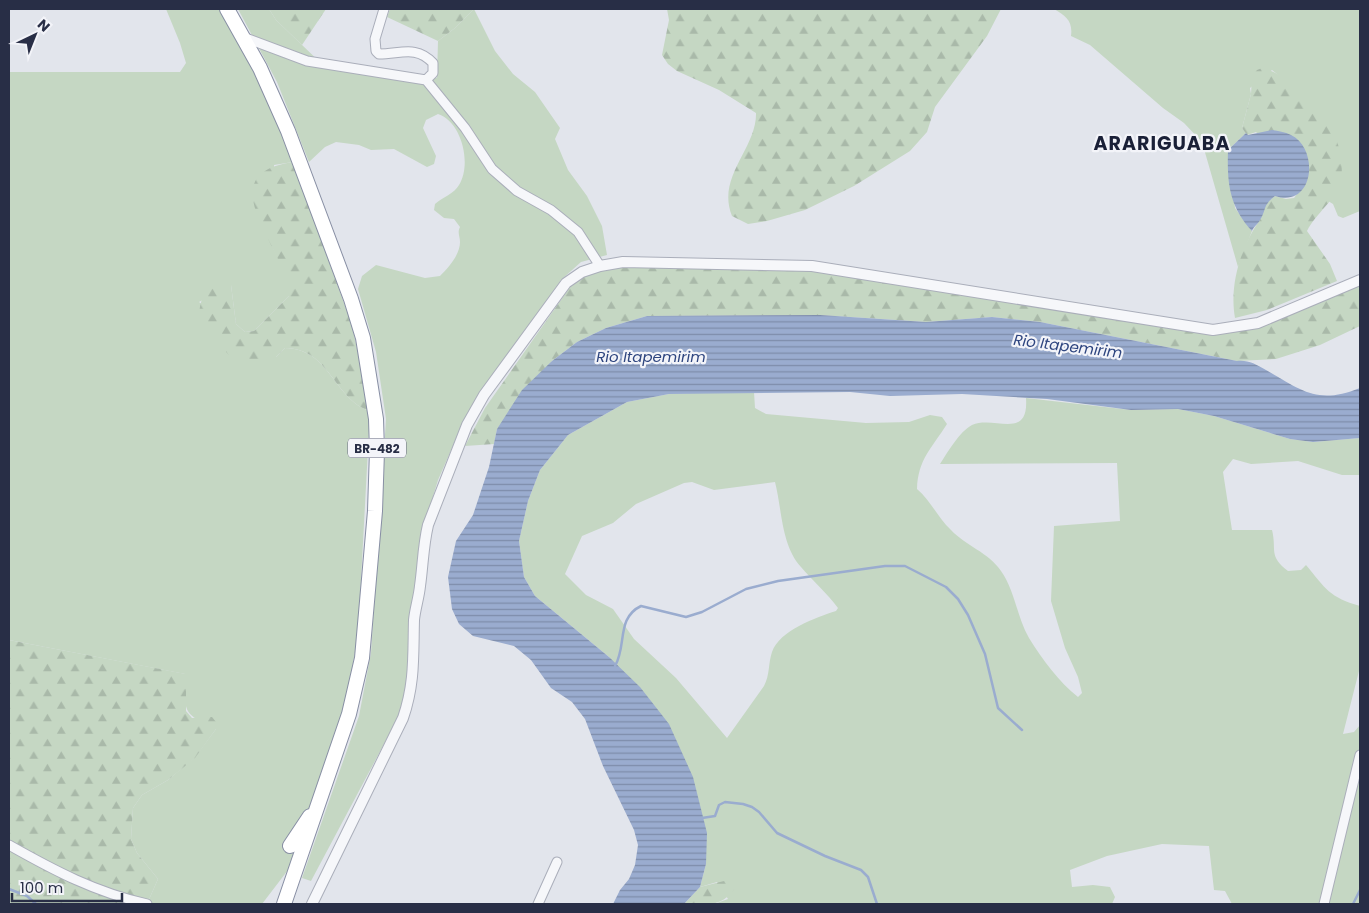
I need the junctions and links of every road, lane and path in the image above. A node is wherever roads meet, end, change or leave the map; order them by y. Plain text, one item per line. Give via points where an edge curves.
1 (227, 9) edge
2 (384, 9) edge
3 (243, 37) junction
4 (426, 80) junction
5 (600, 266) junction
6 (1360, 280) edge
7 (1360, 756) edge
8 (320, 800) junction
9 (9, 845) edge
10 (290, 846) dead end
11 (557, 862) dead end
12 (147, 904) edge
13 (284, 904) edge
14 (312, 904) edge
15 (538, 904) edge
16 (1324, 904) edge

1 - 3 highway, BR-482
2 - 4 street via 375,39 376,51 379,54 416,51 426,56 433,63 433,74
3 - 4 street via 307,61
3 - 8 highway, BR-482 via 288,132 351,299 364,338 374,399 375,501 362,658 350,714
4 - 5 street via 465,128 492,169 517,191 551,210 578,232
5 - 6 street via 622,262 829,267 1213,330 1258,323
5 - 14 street via 582,272 566,283 484,395 467,424 424,543 414,617 414,673 410,699
7 - 16 street
8 - 10 highway
8 - 13 highway, BR-482
9 - 12 street via 71,880 110,895
11 - 15 street

